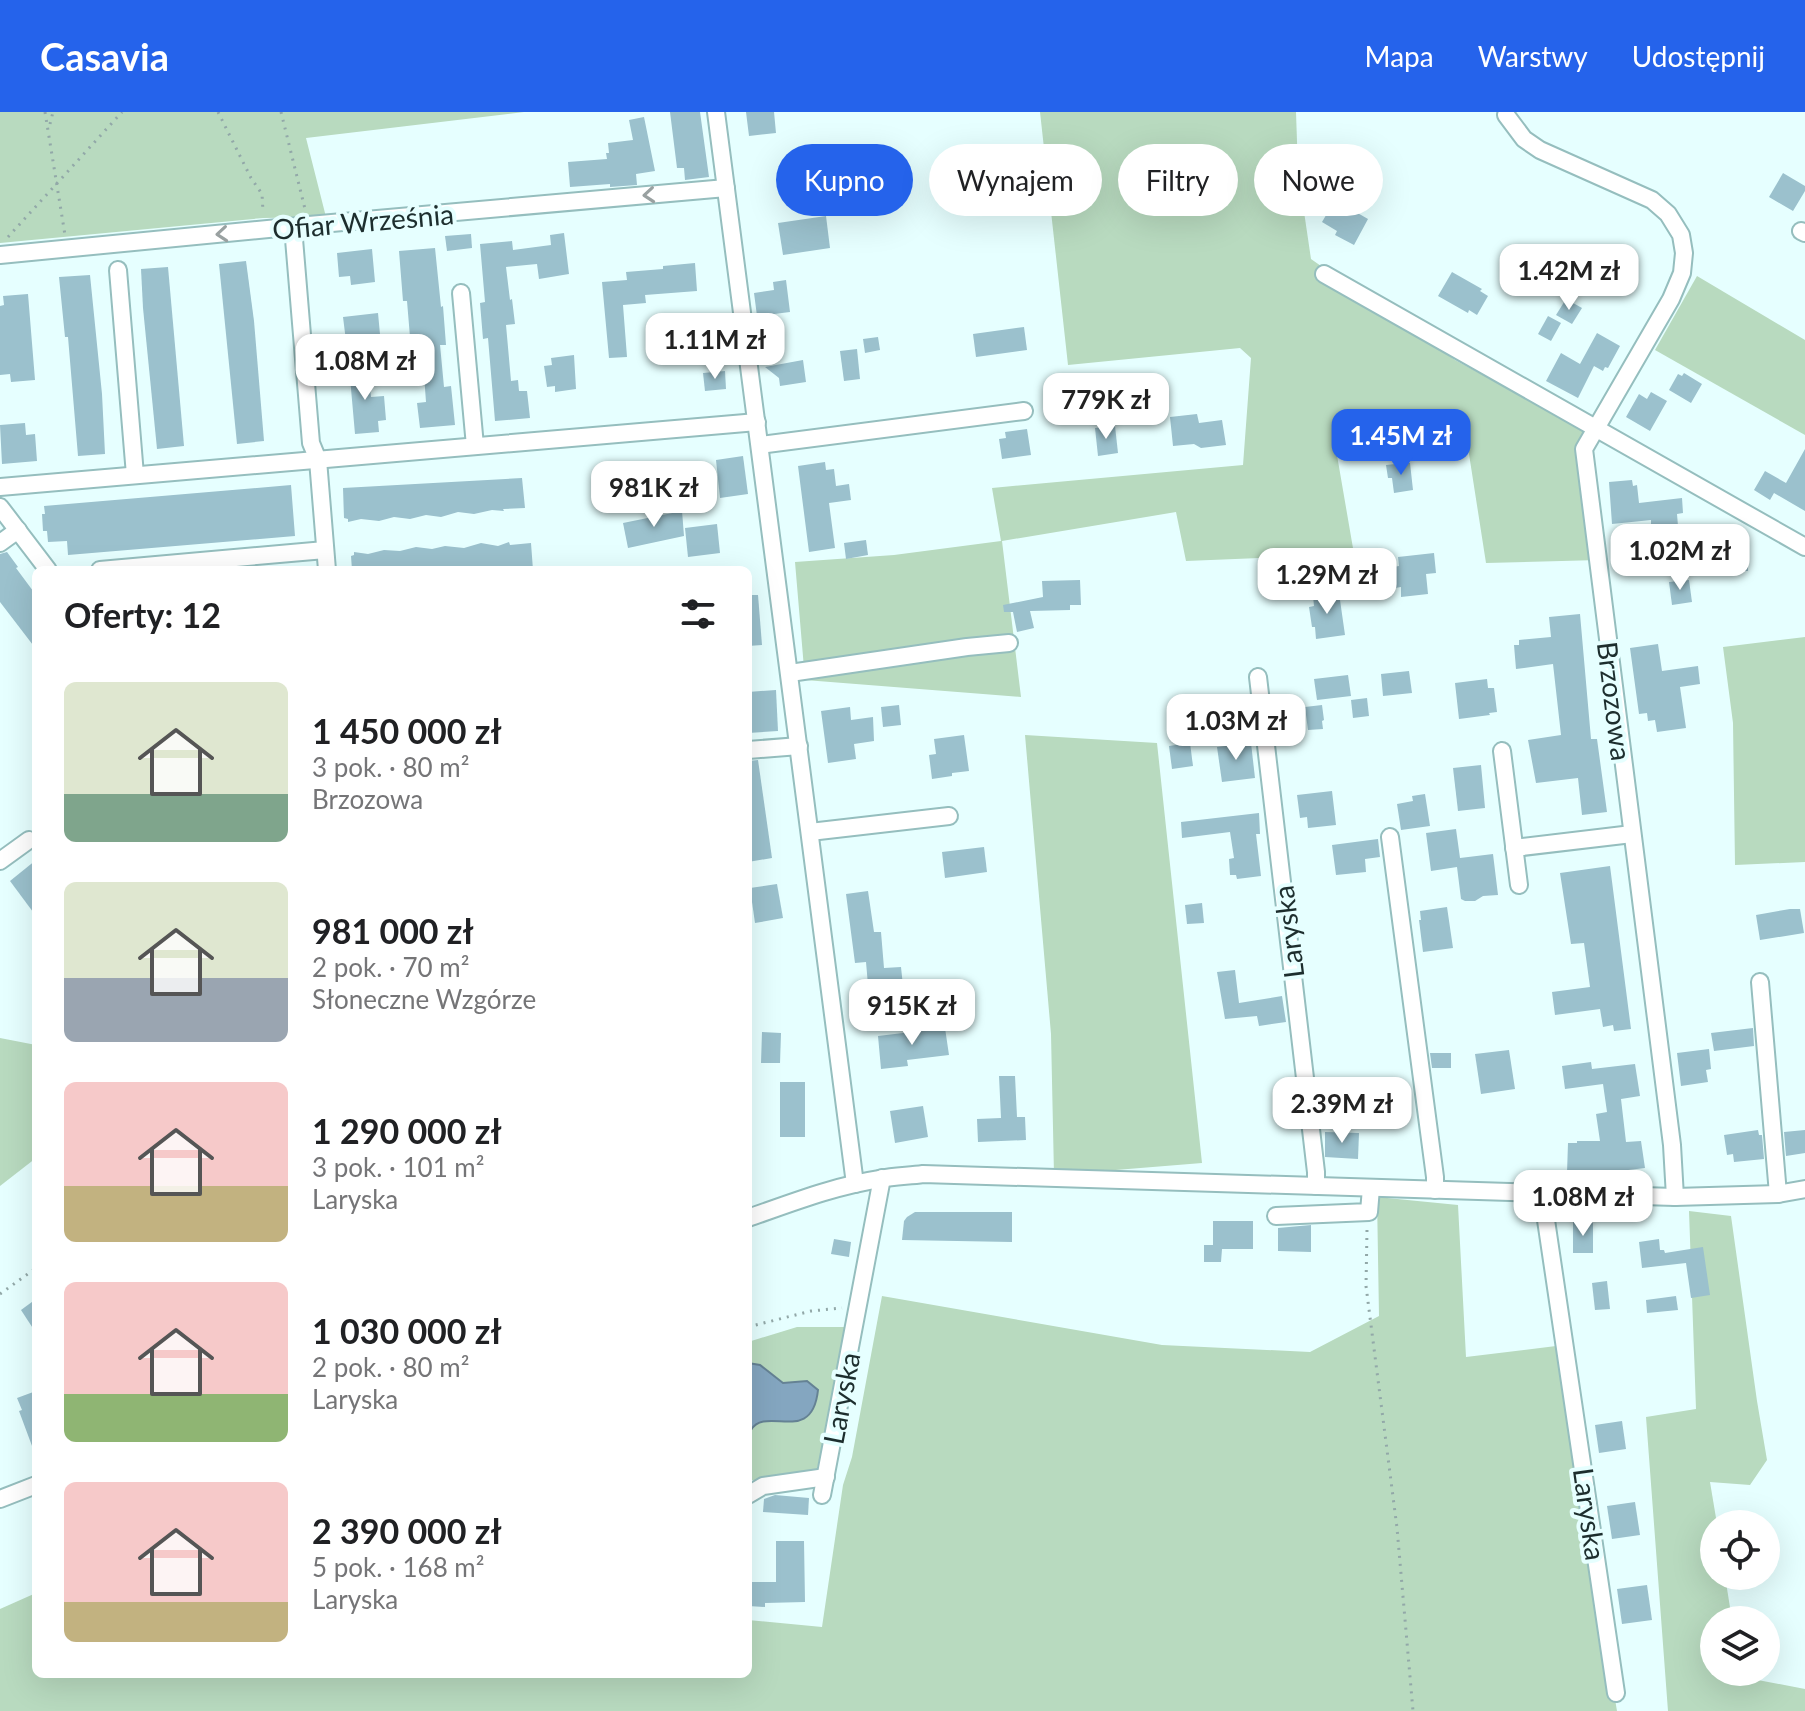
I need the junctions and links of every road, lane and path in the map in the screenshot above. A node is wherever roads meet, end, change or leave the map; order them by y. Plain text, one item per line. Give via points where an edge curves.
1 (45, 112) edge
2 (53, 112) edge
3 (122, 112) edge
4 (218, 112) edge
5 (281, 112) edge
6 (716, 112) edge
7 (1506, 115) dead end
8 (49, 128) junction
9 (726, 188) junction
10 (301, 226) junction
11 (257, 230) junction
12 (0, 246) edge
13 (67, 248) junction
14 (0, 255) edge
15 (118, 270) dead end
16 (1324, 274) dead end
17 (461, 293) dead end
18 (1024, 411) dead end
19 (757, 422) junction
20 (1595, 428) junction
21 (760, 445) junction
22 (475, 446) junction
23 (318, 460) junction
24 (135, 475) junction
25 (0, 487) edge
26 (0, 507) edge
27 (18, 530) junction
28 (0, 543) edge
29 (1805, 547) edge
30 (325, 550) junction
31 (45, 566) edge
32 (145, 566) edge
33 (327, 566) edge
34 (1009, 643) dead end
35 (790, 673) junction
36 (1258, 677) dead end
37 (799, 746) junction
38 (752, 750) edge
39 (1502, 751) dead end
40 (949, 816) dead end
41 (810, 832) junction
42 (1632, 834) junction
43 (1390, 837) dead end
44 (29, 840) dead end
45 (1514, 848) junction
46 (0, 861) edge
47 (1519, 885) dead end
48 (1760, 982) dead end
49 (882, 1178) junction
50 (855, 1184) junction
51 (1316, 1186) junction
52 (1371, 1188) junction
53 (1805, 1189) edge
54 (1435, 1190) junction
55 (1542, 1193) junction
56 (1778, 1194) junction
57 (1675, 1197) junction
58 (1369, 1212) junction
59 (752, 1215) edge
60 (1276, 1216) dead end
61 (32, 1271) edge
62 (0, 1294) edge
63 (859, 1307) junction
64 (752, 1326) edge
65 (826, 1477) junction
66 (32, 1487) edge
67 (752, 1493) edge
68 (822, 1495) dead end
69 (0, 1499) edge
70 (1616, 1693) dead end
71 (1413, 1711) edge

1 - 8 path
2 - 8 path
3 - 12 path
4 - 11 path via 262,194 263,218
5 - 10 path
6 - 9 street
7 - 20 street, Brzozowa via 1540,150 1652,200 1681,235 1682,273 1671,299
8 - 13 path
9 -> 10 street, Ofiar Września
9 - 19 street
10 - 11 street, Ofiar Września
10 - 23 street via 311,443
11 -> 13 street, Ofiar Września
13 - 14 street, Ofiar Września
15 - 24 street
16 - 20 street
17 - 22 street
18 - 21 street
19 - 21 street
19 - 22 street
20 - 29 street
20 - 42 street, Brzozowa via 1584,449
21 - 35 street
22 - 23 street
23 - 24 street
23 - 30 street
24 - 25 street
26 - 27 street
27 - 28 street
27 - 31 street
30 - 32 street
30 - 33 street
34 - 35 street
35 - 37 street
36 - 51 street, Laryska
37 - 38 street
37 - 41 street
39 - 45 street
40 - 41 street
41 - 50 street
42 - 45 street
42 - 57 street, Brzozowa
43 - 54 street
44 - 46 street
45 - 47 street
48 - 56 street
49 - 50 street
49 - 51 street via 923,1174
49 - 63 street, Laryska
50 - 59 street
51 - 52 street
52 - 54 street
52 - 58 street
53 - 56 street
54 - 55 street
55 - 57 street
55 - 70 street, Laryska
56 - 57 street
58 - 60 street
58 - 71 path via 1366,1286 1397,1528
61 - 62 path
63 - 64 path via 811,1311
63 - 65 street, Laryska
65 - 67 street, Laryska via 763,1486
65 - 68 street, Laryska
66 - 69 street

